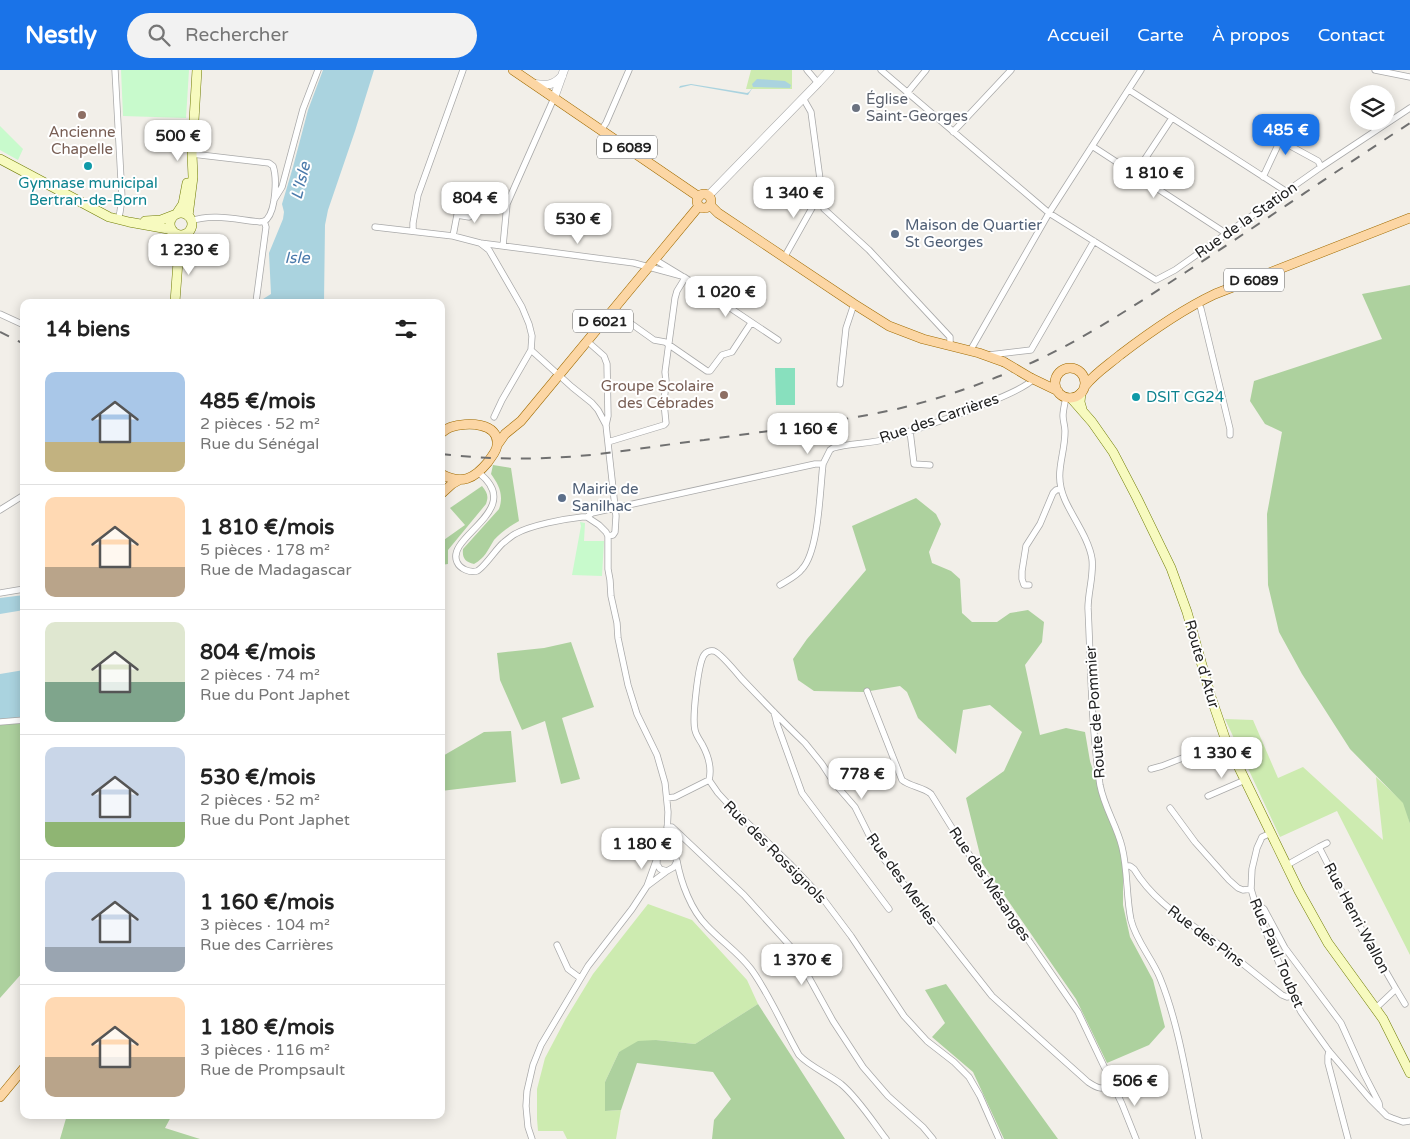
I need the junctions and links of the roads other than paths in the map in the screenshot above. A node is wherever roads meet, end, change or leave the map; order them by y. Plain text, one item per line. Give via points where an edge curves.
1 (115, 70) edge
2 (197, 70) edge
3 (318, 70) edge
4 (463, 70) edge
5 (513, 70) edge
6 (629, 70) edge
7 (807, 70) edge
8 (830, 70) edge
9 (881, 70) edge
10 (926, 70) edge
11 (1011, 70) edge
12 (1141, 70) edge
13 (1375, 70) edge
14 (563, 73) edge
15 (1410, 76) edge
16 (818, 83) junction
17 (534, 84) junction
18 (1129, 90) junction
19 (907, 92) junction
20 (554, 98) junction
21 (804, 98) junction
22 (1410, 108) edge
23 (1172, 118) junction
24 (601, 130) junction
25 (953, 132) junction
26 (1092, 146) junction
27 (192, 154) junction
28 (0, 159) edge
29 (1322, 167) junction
30 (1135, 174) junction
31 (1262, 178) junction
32 (822, 192) junction
33 (1287, 192) junction
34 (709, 195) junction
35 (274, 200) junction
36 (699, 201) junction
37 (470, 202) dead end
38 (710, 205) junction
39 (1050, 213) junction
40 (176, 214) junction
41 (190, 218) junction
42 (1410, 218) edge
43 (118, 220) junction
44 (264, 221) junction
45 (129, 222) junction
46 (375, 227) dead end
47 (413, 231) junction
48 (174, 232) junction
49 (185, 234) junction
50 (1227, 234) junction
51 (453, 236) junction
52 (1094, 241) junction
53 (480, 244) junction
54 (503, 246) junction
55 (179, 248) junction
56 (785, 256) junction
57 (654, 259) junction
58 (648, 267) junction
59 (684, 277) junction
60 (175, 299) edge
61 (256, 299) edge
62 (1198, 302) junction
63 (854, 304) junction
64 (612, 310) junction
65 (0, 314) edge
66 (20, 323) edge
67 (751, 323) junction
68 (778, 340) dead end
69 (587, 341) junction
70 (669, 345) junction
71 (950, 346) junction
72 (531, 350) junction
73 (970, 351) junction
74 (986, 355) junction
75 (1109, 364) junction
76 (1075, 369) junction
77 (559, 375) junction
78 (1058, 375) junction
79 (1032, 378) junction
80 (840, 384) dead end
81 (1083, 390) junction
82 (1058, 391) junction
83 (1069, 397) junction
84 (1083, 412) junction
85 (494, 417) dead end
86 (521, 420) junction
87 (606, 425) junction
88 (446, 427) edge
89 (490, 429) junction
90 (910, 431) junction
91 (1230, 434) dead end
92 (608, 442) junction
93 (498, 444) junction
94 (822, 464) junction
95 (930, 465) dead end
96 (479, 473) junction
97 (445, 476) edge
98 (459, 480) junction
99 (1061, 488) junction
100 (445, 490) edge
101 (20, 498) edge
102 (616, 508) junction
103 (0, 510) edge
104 (587, 517) junction
105 (608, 536) junction
106 (780, 585) dead end
107 (1029, 585) dead end
108 (20, 590) edge
109 (0, 593) edge
110 (867, 691) dead end
111 (774, 712) junction
112 (20, 720) edge
113 (0, 722) edge
114 (1226, 741) junction
115 (1151, 769) dead end
116 (709, 780) junction
117 (1245, 780) junction
118 (1208, 796) dead end
119 (667, 798) junction
120 (1170, 808) dead end
121 (667, 827) junction
122 (1271, 833) junction
123 (667, 834) junction
124 (1327, 843) dead end
125 (1319, 847) junction
126 (673, 853) junction
127 (657, 858) junction
128 (677, 861) junction
129 (1287, 865) junction
130 (1126, 866) junction
131 (668, 871) junction
132 (680, 877) junction
133 (647, 886) junction
134 (1251, 889) junction
135 (1255, 902) junction
136 (889, 910) dead end
137 (557, 945) dead end
138 (580, 978) junction
139 (1396, 989) junction
140 (1293, 996) junction
141 (1405, 1004) dead end
142 (1376, 1008) junction
143 (1330, 1050) junction
144 (20, 1073) edge
145 (1410, 1073) edge
146 (1112, 1084) junction
147 (0, 1097) edge
148 (1380, 1109) junction
149 (1410, 1122) edge
150 (532, 1139) edge
151 (886, 1139) edge
152 (933, 1139) edge
153 (999, 1139) edge
154 (1136, 1139) edge
155 (1199, 1139) edge
156 (1348, 1139) edge

1 - 43 street via 122,198
2 - 27 main road
3 - 35 street via 303,109 282,187
4 - 47 street via 418,195
5 - 17 main road, D 6089
6 - 24 street
7 - 16 street
8 - 16 street
9 - 19 street
10 - 19 street
11 - 25 street
12 - 18 street
13 - 15 street
14 - 17 street via 552,84
14 - 20 street
16 - 21 street
17 - 20 main road, D 6089
18 - 23 street
18 - 26 street
19 - 25 street
20 - 24 main road, D 6089
20 - 54 street via 507,204
21 - 32 street via 811,112
21 - 34 street
22 - 29 street, Rue de la Station
23 - 30 street
23 - 31 street
24 - 36 main road, D 6089
25 - 39 street
26 - 30 street
26 - 39 street
27 - 35 street via 270,163 275,169
27 - 40 main road via 185,197
27 - 41 main road
28 - 43 main road
29 - 31 street via 1318,161 1281,143
29 - 33 street, Rue de la Station
30 - 50 street
31 - 33 street
32 - 56 street
32 - 71 street via 824,209 898,280 950,337
33 - 50 street, Rue de la Station
34 - 36 main road via 702,194
34 - 38 main road
35 - 44 street
36 - 38 main road via 706,208
36 - 57 main road, D 6021
37 - 51 street via 469,217 456,215
38 - 56 main road
39 - 52 street
39 - 73 street
40 - 41 main road via 183,213
40 - 45 main road via 161,220
40 - 48 main road via 170,225
41 - 44 street
41 - 49 main road via 190,230
42 - 62 main road, D 6089
43 - 45 main road
44 - 61 street via 266,227
45 - 48 main road
46 - 47 street
47 - 51 street
48 - 49 main road
48 - 55 main road
49 - 55 main road
50 - 52 street, Rue de la Station via 1156,280
51 - 53 street
52 - 74 street via 1031,350
53 - 54 street
53 - 72 street via 489,250 522,308 532,336
54 - 58 street
55 - 60 main road
56 - 63 main road
57 - 58 main road, D 6021
57 - 59 street
58 - 59 street
58 - 64 main road, D 6021
59 - 67 street
59 - 70 street via 675,298
62 - 75 main road, D 6089
62 - 91 street
63 - 71 main road via 905,333
63 - 80 street via 846,328
64 - 69 main road, D 6021
64 - 70 street via 654,340
65 - 66 street
67 - 68 street
67 - 70 street via 732,352 722,355 710,371
69 - 77 main road, D 6021
69 - 87 street via 604,356 607,364
70 - 92 street via 664,372 666,423
71 - 73 main road
72 - 77 street
72 - 85 street
73 - 74 main road
74 - 79 main road, bridge
75 - 76 main road, D 6089 via 1094,369
75 - 81 main road, D 6089
76 - 78 main road via 1063,370
76 - 81 main road via 1084,377
77 - 86 main road, D 6021
77 - 87 street via 592,403
78 - 79 main road via 1046,380
78 - 82 main road
79 - 82 main road
79 - 90 street, Rue des Carrières via 1027,385 1005,395
81 - 83 main road
81 - 84 main road via 1080,402
82 - 83 main road
83 - 84 main road, Route d'Atur
83 - 99 street, Route de Pommier via 1063,412
84 - 114 main road, Route d'Atur via 1118,461 1171,568 1184,600
86 - 89 main road, D 6021 via 501,429
86 - 93 main road, D 6021
87 - 92 street
88 - 89 main road via 478,424
89 - 93 main road
90 - 94 street, Rue des Carrières via 833,448
90 - 95 street via 914,464
92 - 102 street
93 - 96 main road
94 - 102 street
94 - 106 street via 816,532 808,559 802,570
96 - 98 main road
96 - 104 street via 491,487 494,499 457,552 458,563 468,571 477,571 484,566 513,534 544,524
97 - 98 main road
98 - 100 main road
99 - 107 street via 1052,493 1040,524 1026,546 1022,579 1024,585
99 - 130 street, Route de Pommier via 1092,557 1088,608 1098,766 1102,792 1120,838
101 - 103 street
102 - 104 street
102 - 105 street via 615,532
104 - 105 street
105 - 119 street via 611,596 622,660 637,714 662,768
108 - 109 street
110 - 146 street, Rue des Mésanges via 902,780 932,794 962,844 1078,1012
111 - 116 street, Rue des Merles via 717,652 706,653 694,720 695,731 710,767
111 - 136 street via 802,792
111 - 146 street, Rue des Merles via 822,764 855,807 884,859 992,996 1088,1082 1104,1089
112 - 113 street
114 - 115 street
114 - 117 main road, Route d'Atur
116 - 119 street
116 - 153 street, Rue des Rossignols via 730,806 824,900 904,1016 969,1077
117 - 118 street
117 - 122 main road, Route d'Atur
119 - 121 street
120 - 134 street via 1229,880 1238,888
121 - 123 street
121 - 152 street via 672,827 744,895 791,947 863,1067
122 - 129 main road, Route d'Atur
122 - 134 street, Rue Paul Toubet via 1262,837 1257,848
123 - 126 street
123 - 127 street
124 - 125 street, Rue Henri Wallon
125 - 129 street, Rue Henri Wallon
125 - 139 street, Rue Henri Wallon
126 - 127 street via 664,851
126 - 128 street
127 - 131 street via 660,869
127 - 133 street
128 - 131 street
128 - 132 street
129 - 142 main road, Route d'Atur via 1320,931
130 - 140 street, Rue des Pins via 1134,869 1154,896 1173,912 1282,995
130 - 155 street, Route de Pommier via 1131,920 1160,977 1176,1026
131 - 132 street
131 - 133 street
132 - 151 street via 701,920 756,977 799,1055 846,1089
133 - 138 street
134 - 135 street, Rue Paul Toubet
135 - 140 street, Rue Paul Toubet
135 - 148 street via 1264,910 1285,948 1341,1023
137 - 138 street via 568,969
138 - 150 street via 541,1045 531,1071 526,1106
139 - 141 street, Rue Henri Wallon
139 - 142 street, Rue Henri Wallon
140 - 143 street, Rue Paul Toubet
142 - 145 main road, Route d'Atur
143 - 148 street, Rue Paul Toubet
143 - 156 street via 1328,1063
144 - 147 main road
146 - 154 street, Rue des Mésanges
148 - 149 street, Rue Paul Toubet via 1387,1116

